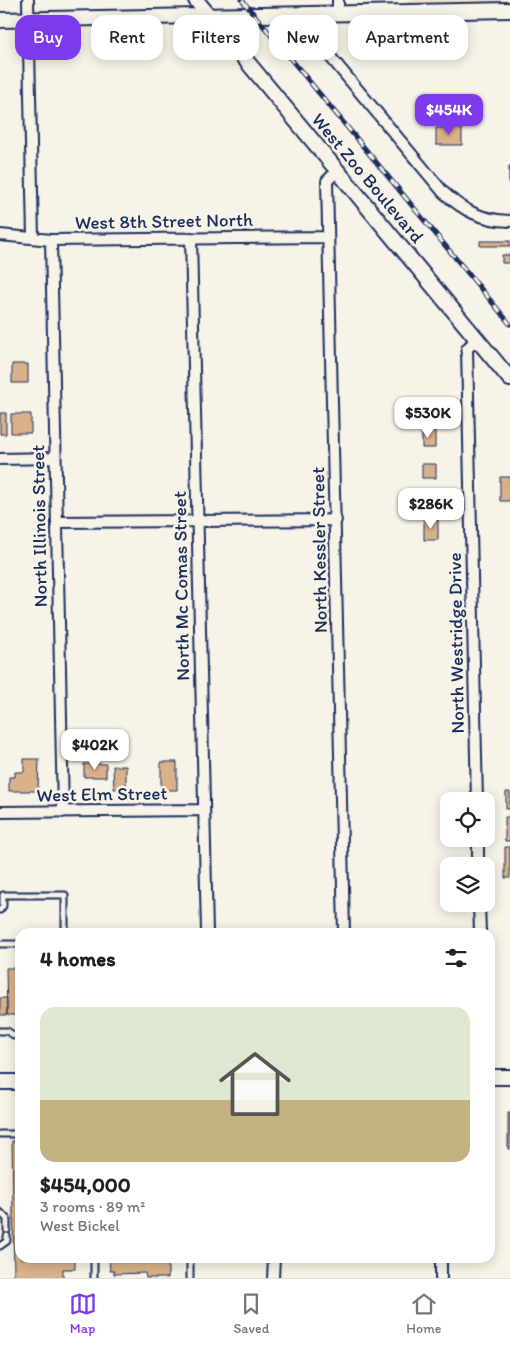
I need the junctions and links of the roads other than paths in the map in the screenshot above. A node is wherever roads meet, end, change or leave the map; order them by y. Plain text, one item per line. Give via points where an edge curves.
1 (28, 0) edge
2 (196, 0) edge
3 (338, 7) edge
4 (510, 10) edge
5 (299, 14) junction
6 (28, 15) edge
7 (209, 15) edge
8 (254, 15) edge
9 (173, 17) edge
10 (81, 19) edge
11 (0, 20) edge
12 (15, 20) edge
13 (29, 60) edge
14 (246, 60) edge
15 (337, 171) junction
16 (510, 222) edge
17 (0, 235) edge
18 (328, 237) junction
19 (33, 238) junction
20 (191, 238) junction
21 (51, 240) junction
22 (476, 339) junction
23 (510, 379) edge
24 (56, 458) junction
25 (0, 459) edge
26 (336, 520) junction
27 (198, 521) junction
28 (57, 522) junction
29 (477, 792) edge
30 (204, 810) junction
31 (0, 812) edge
32 (62, 812) junction
33 (0, 910) edge
34 (479, 912) edge
35 (65, 928) edge
36 (207, 928) edge
37 (344, 928) edge
38 (480, 928) edge
39 (0, 944) edge
40 (15, 944) edge
41 (0, 1031) edge
42 (15, 1035) edge
43 (495, 1077) edge
44 (510, 1077) edge
45 (0, 1082) edge
46 (15, 1082) edge
47 (0, 1134) edge
48 (15, 1134) edge
49 (0, 1212) edge
50 (0, 1246) edge
51 (94, 1263) edge
52 (190, 1263) edge
53 (274, 1263) edge
54 (441, 1263) edge
55 (94, 1278) edge
56 (190, 1278) edge
57 (273, 1278) edge
58 (441, 1278) edge

1 - 6 street
2 - 7 main road, West Zoo Boulevard
3 - 4 main road
3 - 5 main road
5 - 8 main road
5 - 16 street via 443,192 457,205 478,216
9 - 10 main road
11 - 12 main road
13 - 19 street
14 - 15 main road, West Zoo Boulevard
15 - 18 street, North Kessler Street via 328,181
15 - 22 main road, West Zoo Boulevard
17 - 19 street, West 8th Street North
18 - 20 street, West 8th Street North
18 - 26 street, North Kessler Street
19 - 21 street, West 8th Street North
20 - 21 street, West 8th Street North
20 - 27 street, North Mc Comas Street
21 - 24 street, North Illinois Street
22 - 23 main road, West Zoo Boulevard
22 - 29 street, North Westridge Drive via 467,349
24 - 25 street
24 - 28 street, North Illinois Street
26 - 27 street
26 - 37 street, North Kessler Street
27 - 28 street
27 - 30 street, North Mc Comas Street
28 - 32 street, North Illinois Street
30 - 32 street, West Elm Street
30 - 36 street, North Mc Comas Street
31 - 32 street, West Elm Street
33 - 35 lane via 3,895 65,895
34 - 38 street
39 - 40 lane
41 - 42 lane
43 - 44 main road
45 - 46 main road
47 - 48 lane
49 - 50 lane via 7,1219 7,1241
51 - 55 lane
52 - 56 lane
53 - 57 street
54 - 58 street

